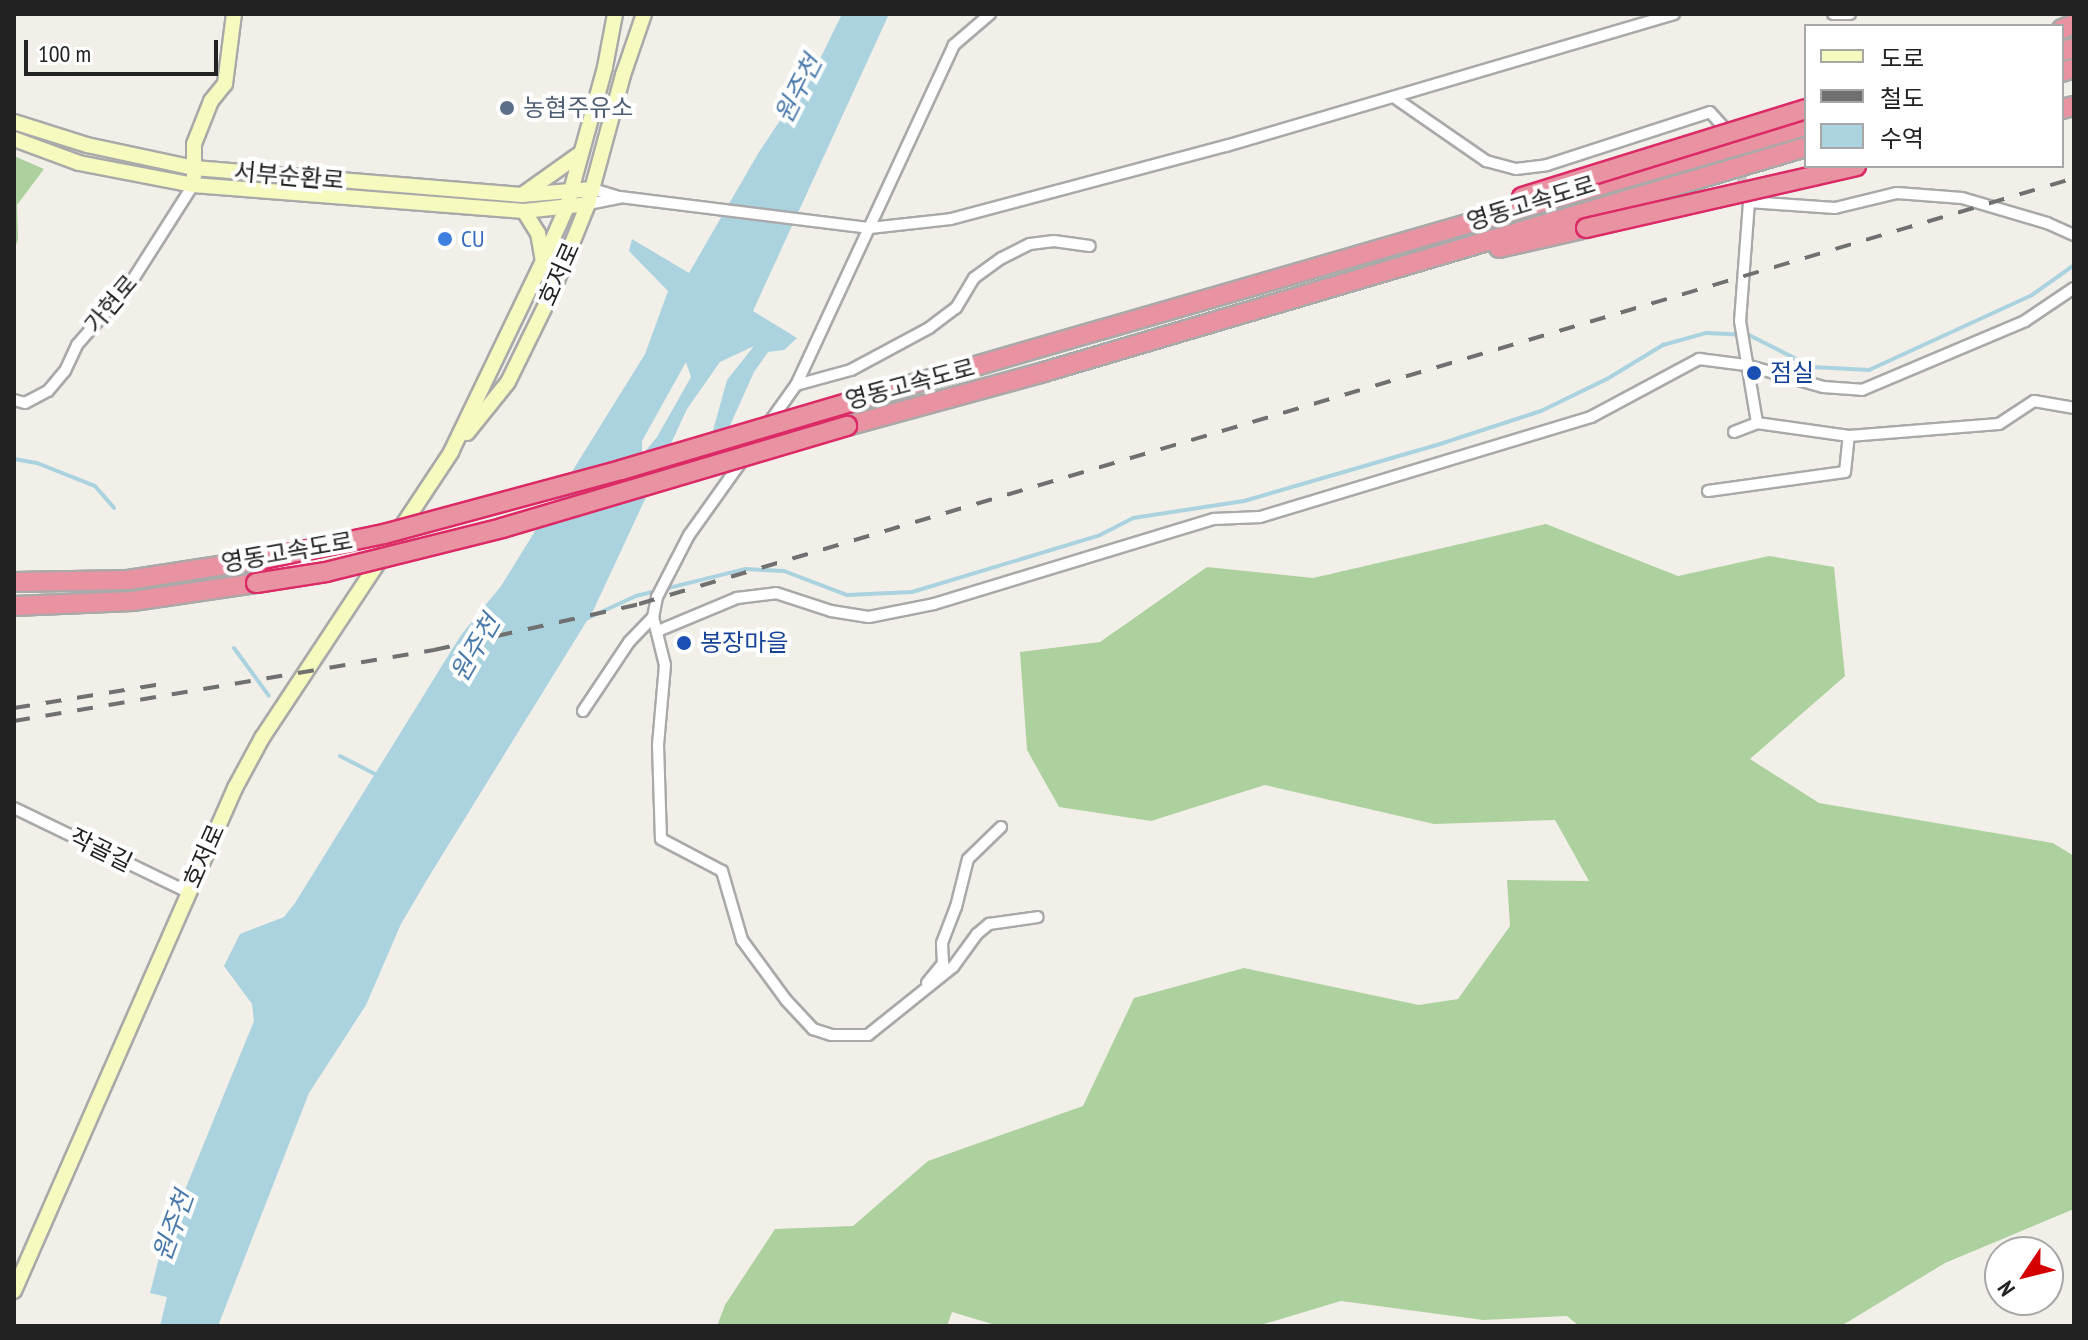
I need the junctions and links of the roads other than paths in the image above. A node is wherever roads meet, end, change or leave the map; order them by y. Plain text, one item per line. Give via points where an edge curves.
1 (234, 14) edge
2 (617, 14) edge
3 (633, 14) edge
4 (644, 14) edge
5 (990, 14) edge
6 (1674, 14) edge
7 (1833, 14) edge
8 (1850, 14) edge
9 (623, 75) junction
10 (1395, 98) junction
11 (1804, 110) edge
12 (14, 122) edge
13 (1804, 127) edge
14 (1727, 131) dead end
15 (14, 139) edge
16 (1804, 148) edge
17 (581, 153) junction
18 (194, 168) junction
19 (1847, 168) edge
20 (193, 185) junction
21 (593, 189) junction
22 (570, 192) junction
23 (522, 195) junction
24 (620, 197) junction
25 (588, 204) junction
26 (566, 209) junction
27 (524, 211) junction
28 (870, 228) junction
29 (2074, 235) edge
30 (1090, 246) dead end
31 (1354, 255) junction
32 (543, 261) junction
33 (1414, 264) junction
34 (2074, 288) edge
35 (1746, 365) junction
36 (796, 385) junction
37 (14, 400) edge
38 (2074, 408) edge
39 (1757, 423) junction
40 (1734, 432) dead end
41 (1849, 436) junction
42 (451, 452) junction
43 (1708, 491) dead end
44 (14, 582) edge
45 (14, 606) edge
46 (653, 617) junction
47 (658, 631) junction
48 (583, 711) dead end
49 (14, 808) edge
50 (1001, 827) dead end
51 (188, 892) junction
52 (1038, 917) dead end
53 (923, 987) junction
54 (14, 1291) edge

1 - 18 street via 225,84 211,101 194,144
2 - 17 street, 호저로
3 - 9 street, 호저로
4 - 9 street, 호저로
5 - 28 street via 954,45
6 - 10 street
7 - 8 street
9 - 21 street, 호저로
10 - 14 street via 1486,161 1516,169 1547,165 1710,112
10 - 28 street via 951,219
11 - 31 highway, bridge
12 - 18 street, 서부순환로 via 87,145
13 - 31 highway, 영동고속도로
15 - 20 street, 서부순환로 via 79,163
16 - 33 highway, 영동고속도로
17 - 22 street, 호저로
17 - 23 street
18 - 20 street
18 - 23 street, 서부순환로
19 - 33 highway, bridge
20 - 27 street, 서부순환로
20 - 37 street, 가현로 via 130,284 77,345 65,371 48,391 25,403
21 - 22 street, 서부순환로
21 - 24 street
21 - 25 street, 호저로
22 - 23 street, 서부순환로
22 - 26 street, 호저로
24 - 25 street
24 - 28 street
25 - 26 street, 서부순환로
25 - 42 street, 호저로 via 508,382
26 - 27 street, 서부순환로
26 - 32 street, 호저로
27 - 32 street via 538,233
28 - 36 street
29 - 35 street via 1962,198 1897,193 1835,208 1748,198 1740,321
30 - 36 street via 1042,243 1002,258 974,278 956,308 929,328 851,370
31 - 44 highway, 영동고속도로, bridge via 384,534 128,580
32 - 42 street, 호저로
33 - 45 highway, 영동고속도로, bridge via 487,532 326,572 133,601
34 - 35 street via 2025,321 1862,390 1823,387
35 - 39 street
35 - 47 street via 1699,359 1591,417 1260,517 1214,519 934,604 869,617 776,593 737,598
36 - 46 street via 689,535 657,597
38 - 41 street via 2034,401 1999,424
39 - 40 street
39 - 41 street
41 - 43 street via 1845,472
42 - 51 street, 호저로 via 262,738
46 - 47 street
46 - 48 street via 629,642
47 - 53 street via 665,665 658,745 661,839 722,871 742,940 813,1029 831,1035 868,1035
49 - 51 street, 작골길
50 - 53 street via 968,859 942,943 943,963
51 - 54 street, 호저로
52 - 53 street via 989,924 953,967

